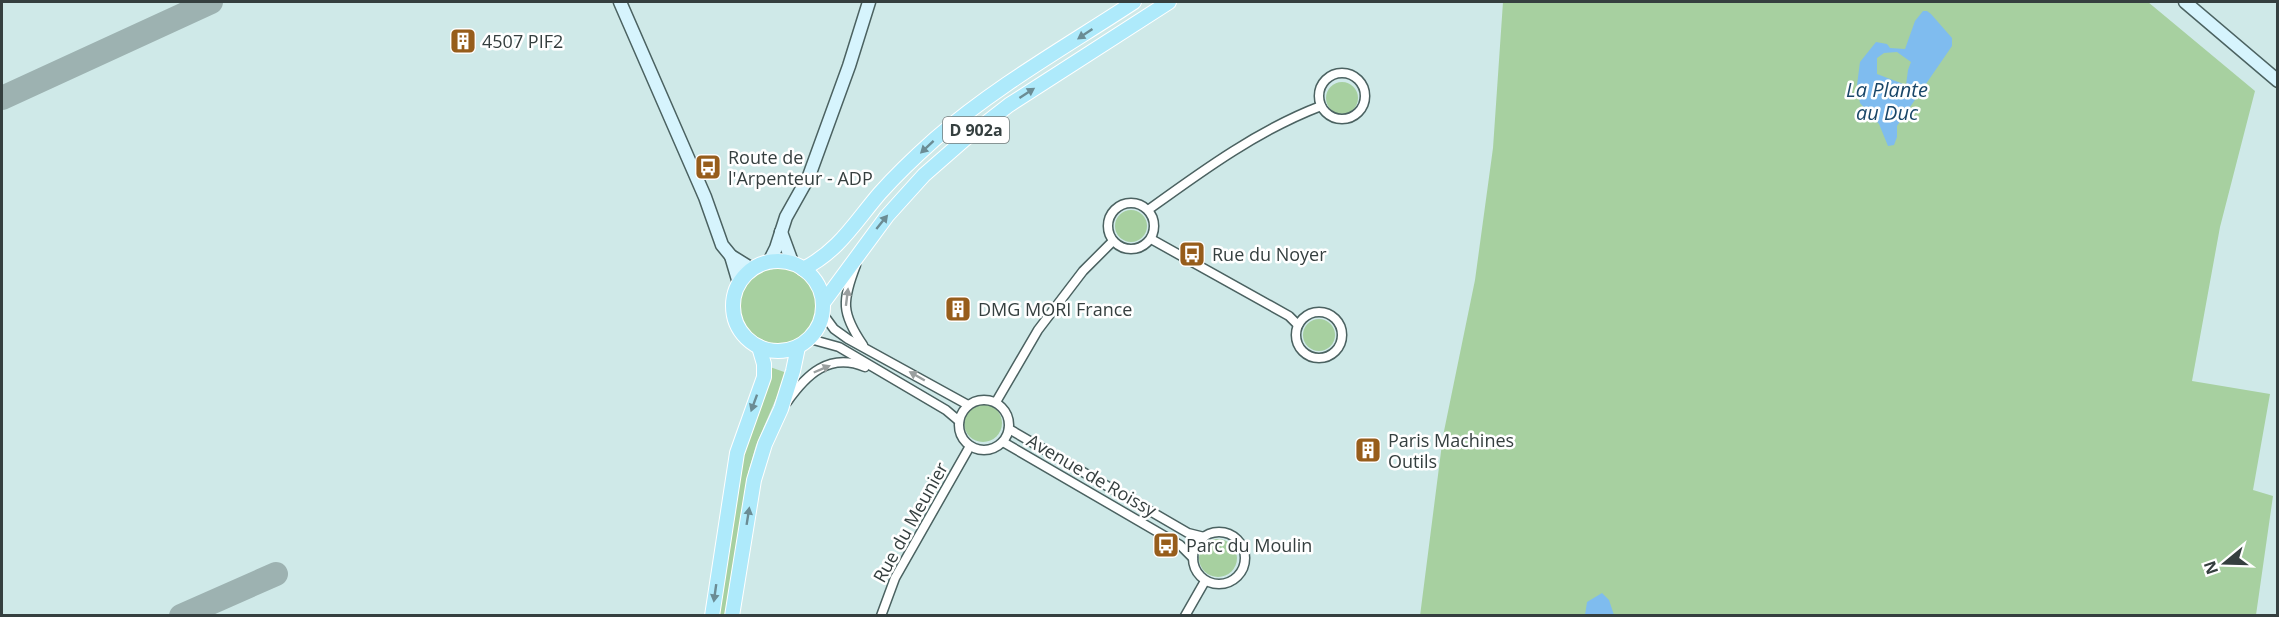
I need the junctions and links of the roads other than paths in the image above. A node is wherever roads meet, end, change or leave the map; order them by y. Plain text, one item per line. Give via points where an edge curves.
1 (620, 2) edge
2 (869, 2) edge
3 (1134, 2) edge
4 (1169, 2) edge
5 (2185, 2) edge
6 (2277, 81) edge
7 (1321, 106) junction
8 (1148, 210) junction
9 (781, 232) junction
10 (1151, 239) junction
11 (1113, 241) junction
12 (863, 246) junction
13 (731, 256) junction
14 (769, 262) junction
15 (797, 266) junction
16 (752, 269) junction
17 (739, 283) junction
18 (823, 309) junction
19 (1298, 325) junction
20 (804, 343) junction
21 (863, 345) junction
22 (759, 347) junction
23 (885, 375) junction
24 (996, 402) junction
25 (968, 405) junction
26 (781, 409) junction
27 (959, 420) junction
28 (1009, 429) junction
29 (1003, 442) junction
30 (970, 446) junction
31 (1203, 537) junction
32 (1192, 558) junction
33 (1205, 581) junction
34 (712, 615) edge
35 (732, 615) edge
36 (881, 615) edge
37 (1185, 615) edge

1 - 13 main road via 722,245
2 - 9 main road via 809,176
3 -> 15 main road, D 902a via 973,106 907,165 835,249 820,260
12 -> 4 main road, D 902a via 924,175 964,140 1009,105
5 - 6 main road
7 - 7 street via 1332,117 1348,118 1363,104 1363,89 1354,77 1333,75 1319,92
7 - 8 street via 1210,165
8 - 10 street via 1155,224
8 - 11 street via 1136,203 1116,209 1108,228
9 - 14 main road
9 - 15 main road
10 - 11 street via 1132,250
10 - 19 street via 1289,316
11 - 24 street via 1083,271 1038,330
12 - 18 main road, D 902a
21 -> 12 street via 852,330 845,305
13 - 16 main road
13 - 17 main road
14 - 15 main road
14 - 16 main road
15 - 18 main road via 813,278
16 - 17 main road
17 - 22 main road via 734,294 734,317 743,336
18 - 20 main road via 820,323
18 - 21 street via 834,328
19 - 19 street via 1296,339 1309,355 1325,357 1338,346 1341,329 1329,314 1309,314
20 - 22 main road via 777,352
20 - 23 street via 839,347
20 - 26 main road
25 -> 21 street
22 -> 34 main road via 764,376 737,453
26 -> 23 street via 803,380 826,366 855,363
23 - 27 street
24 - 25 street via 982,399
24 - 28 street via 1007,413
25 - 27 street
35 -> 26 main road via 754,480
27 - 30 street via 961,435
28 - 29 street
28 - 31 street, Avenue de Roissy
29 - 30 street via 984,450
29 - 32 street, Avenue de Roissy via 1180,545
30 - 36 street, Rue du Meunier via 895,578
31 - 32 street
31 - 33 street via 1228,534 1241,545 1245,561 1233,581 1219,585
32 - 33 street
33 - 37 street

